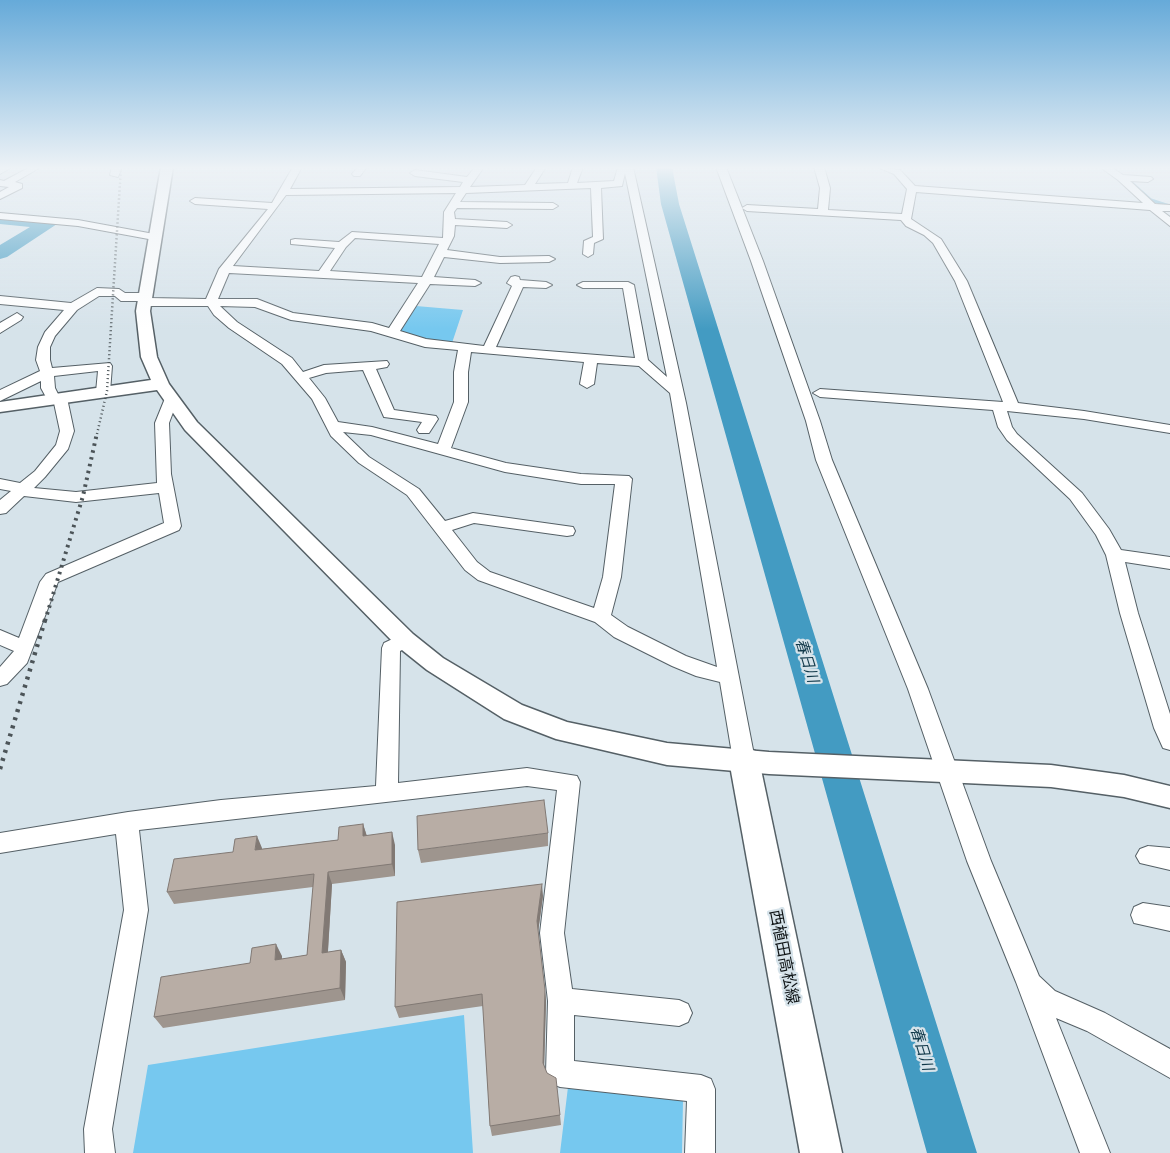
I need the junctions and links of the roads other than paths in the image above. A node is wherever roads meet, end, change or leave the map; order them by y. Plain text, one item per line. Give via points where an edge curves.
1 (6, 221) edge
2 (157, 221) edge
3 (263, 221) edge
4 (597, 221) edge
5 (639, 221) edge
6 (747, 221) edge
7 (908, 221) edge
8 (450, 222) joint
9 (506, 225) dead end
10 (154, 237) junction
11 (446, 241) junction
12 (295, 242) dead end
13 (342, 245) junction
14 (440, 254) junction
15 (588, 254) dead end
16 (549, 259) dead end
17 (524, 261) junction
18 (225, 269) junction
19 (322, 274) junction
20 (427, 278) junction
21 (475, 283) dead end
22 (519, 284) junction
23 (546, 285) dead end
24 (583, 285) dead end
25 (144, 300) junction
26 (211, 301) junction
27 (2, 302) edge
28 (74, 307) junction
29 (17, 317) dead end
30 (0, 329) edge
31 (392, 334) junction
32 (465, 348) junction
33 (488, 351) junction
34 (591, 359) junction
35 (642, 362) junction
36 (47, 373) junction
37 (796, 374) junction
38 (300, 377) junction
39 (587, 384) dead end
40 (166, 391) junction
41 (676, 391) junction
42 (103, 392) junction
43 (820, 393) junction
44 (0, 397) edge
45 (57, 398) junction
46 (0, 407) edge
47 (1006, 407) junction
48 (813, 421) junction
49 (332, 426) junction
50 (1170, 428) edge
51 (424, 430) dead end
52 (443, 450) junction
53 (0, 484) edge
54 (166, 487) junction
55 (22, 490) junction
56 (0, 509) edge
57 (442, 528) junction
58 (567, 531) dead end
59 (1115, 555) junction
60 (1170, 563) edge
61 (601, 617) junction
62 (0, 637) edge
63 (405, 640) junction
64 (25, 648) junction
65 (729, 677) junction
66 (0, 679) edge
67 (1170, 742) edge
68 (757, 762) junction
69 (942, 771) junction
70 (387, 794) junction
71 (1170, 797) edge
72 (128, 822) junction
73 (0, 843) edge
74 (1143, 915) dead end
75 (1170, 919) edge
76 (1030, 982) junction
77 (561, 1001) junction
78 (679, 1013) dead end
79 (1170, 1064) edge
80 (100, 1153) edge
81 (700, 1153) edge
82 (821, 1153) edge
83 (1095, 1153) edge

1 - 10 street via 78,224
2 - 10 street
3 - 18 street
4 - 15 street via 598,239 589,241
5 - 41 street
6 - 37 street
7 - 47 street via 938,241 961,281
8 - 9 street
8 - 11 street
10 - 25 street
11 - 13 street via 357,234
11 - 14 street
12 - 13 street
13 - 19 street
14 - 17 street
14 - 20 street
16 - 17 street
17 - 22 street via 513,283
18 - 19 street
18 - 26 street
19 - 20 street
20 - 21 street
20 - 31 street
22 - 23 street
22 - 33 street
24 - 35 street via 628,285
25 - 26 street
25 - 28 street via 122,297 119,293 96,292
25 - 40 street via 149,357
26 - 31 street via 257,302 306,320 358,325
26 - 38 street via 232,325 286,361
27 - 28 street
28 - 36 street via 49,335 44,347
29 - 30 street
31 - 32 street via 425,344
32 - 33 street
32 - 52 street via 461,402
33 - 34 street
34 - 35 street
34 - 39 street
35 - 41 street
36 - 42 street via 105,366
36 - 44 street via 12,388
36 - 45 street via 48,388
37 - 43 street via 810,380
37 - 48 street
38 - 49 street via 318,398
38 - 51 street via 324,369 375,365 389,414 431,419
40 - 42 street
40 - 54 street via 162,423
40 - 63 street via 191,426
41 - 65 street
42 - 45 street
43 - 47 street
43 - 48 street via 819,418
45 - 46 street
45 - 55 street via 67,431 64,446
47 - 50 street
47 - 59 street via 1005,427 1012,437 1076,496
48 - 69 street via 824,460 918,689
49 - 52 street via 372,431
49 - 57 street via 364,460 413,492
52 - 61 street via 533,472 581,479 624,479 612,577
53 - 55 street
54 - 55 street via 76,497
54 - 64 street via 173,526 52,578
55 - 56 street
57 - 58 street via 473,518
57 - 61 street via 471,566 484,576
59 - 60 street
59 - 67 street via 1129,613
61 - 65 street via 621,632 679,661 703,672
62 - 64 street
63 - 68 street via 513,712 565,732 667,754
63 - 70 street via 391,648
64 - 66 street
65 - 68 street
68 - 69 street
68 - 82 main road, 西植田高松線
69 - 71 street via 1084,780
69 - 76 street
70 - 72 street
70 - 77 street via 527,777 568,782 552,933
72 - 73 street
72 - 80 street via 127,840 136,910 98,1129
74 - 75 street
76 - 79 street via 1046,1000 1096,1022
76 - 83 street
77 - 78 street
77 - 81 street via 560,1073 701,1089

